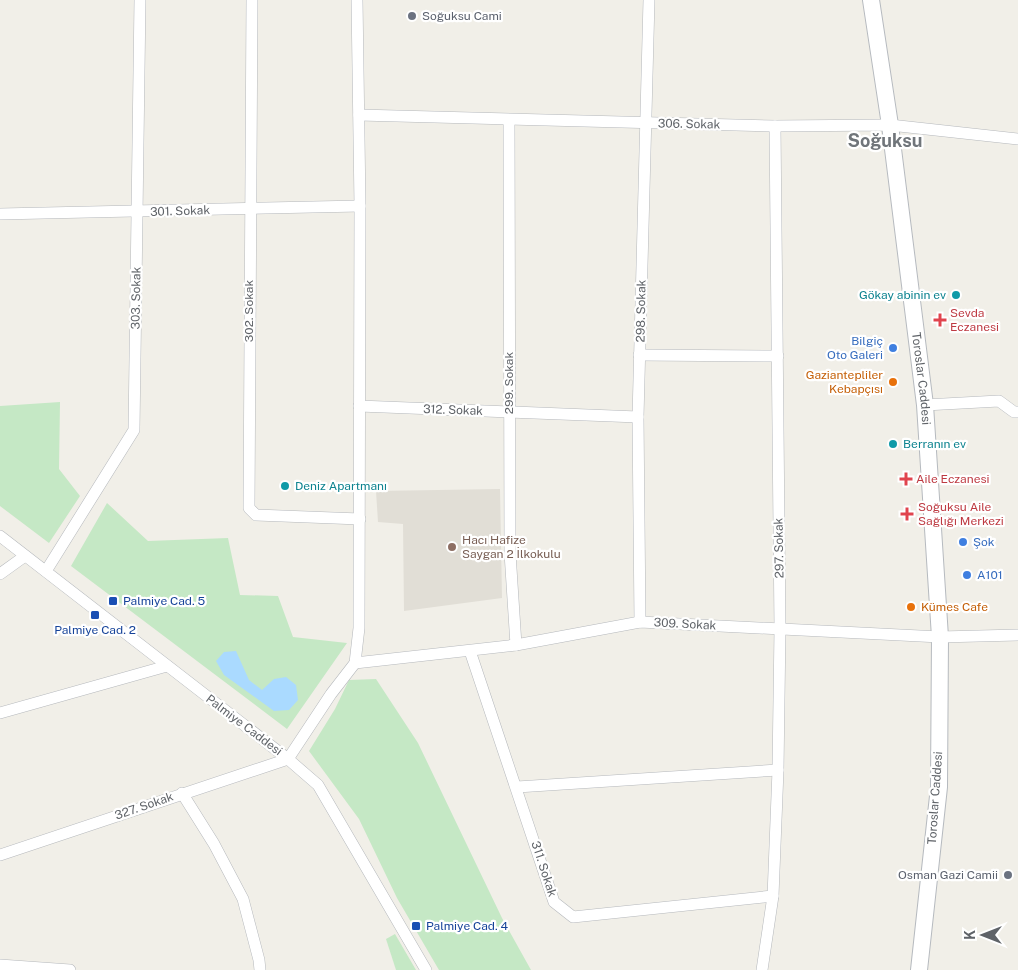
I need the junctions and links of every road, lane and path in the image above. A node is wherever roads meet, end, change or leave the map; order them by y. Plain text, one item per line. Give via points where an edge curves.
1 (140, 0) edge
2 (252, 0) edge
3 (357, 0) edge
4 (648, 0) edge
5 (871, 0) edge
6 (359, 115) junction
7 (509, 121) junction
8 (645, 123) junction
9 (890, 125) junction
10 (775, 126) junction
11 (1018, 139) edge
12 (360, 206) junction
13 (249, 208) junction
14 (138, 212) junction
15 (0, 214) edge
16 (639, 355) junction
17 (778, 356) junction
18 (925, 405) junction
19 (359, 406) junction
20 (509, 412) junction
21 (1018, 412) edge
22 (638, 417) junction
23 (360, 519) junction
24 (0, 536) edge
25 (25, 556) junction
26 (46, 571) junction
27 (0, 574) edge
28 (640, 622) junction
29 (780, 629) junction
30 (1018, 635) edge
31 (940, 637) junction
32 (516, 645) junction
33 (470, 651) junction
34 (355, 663) junction
35 (167, 666) junction
36 (0, 713) edge
37 (288, 759) junction
38 (778, 770) junction
39 (517, 786) junction
40 (182, 793) junction
41 (0, 855) edge
42 (773, 896) junction
43 (0, 965) edge
44 (70, 970) edge
45 (260, 970) edge
46 (426, 970) edge
47 (762, 970) edge
48 (919, 970) edge

1 - 14 street, 303. Sokak
2 - 13 street, 302. Sokak
3 - 6 street
4 - 8 street, 298. Sokak
5 - 9 main road, Toroslar Caddesi
6 - 7 street, 306. Sokak
6 - 12 street
7 - 8 street, 306. Sokak
7 - 20 street, 299. Sokak
8 - 10 street, 306. Sokak
8 - 16 street, 298. Sokak
9 - 10 street, 306. Sokak
9 - 11 street, 306. Sokak
9 - 18 main road, Toroslar Caddesi
10 - 17 street, 297. Sokak
12 - 13 street, 301. Sokak
12 - 19 street
13 - 14 street, 301. Sokak
13 - 23 street, 302. Sokak via 249,508 256,515
14 - 15 street, 301. Sokak
14 - 26 street, 303. Sokak via 134,430
16 - 17 street
16 - 22 street, 298. Sokak
17 - 29 street, 297. Sokak
18 - 21 street via 999,400
18 - 31 main road, Toroslar Caddesi
19 - 20 street, 312. Sokak
19 - 23 street
20 - 22 street, 312. Sokak
20 - 32 street, 299. Sokak via 510,553
22 - 28 street, 298. Sokak
23 - 34 street via 359,628
24 - 25 street, Palmiye Caddesi
25 - 26 street, Palmiye Caddesi
25 - 27 street
26 - 35 street, Palmiye Caddesi
28 - 29 street, 309. Sokak
28 - 32 street, 309. Sokak
29 - 31 street, 309. Sokak
29 - 38 street, 297. Sokak
30 - 31 street, 309. Sokak
31 - 48 main road, Toroslar Caddesi via 939,787
32 - 33 street, 309. Sokak
33 - 34 street, 309. Sokak
33 - 39 street, 311. Sokak
34 - 37 street
35 - 36 street
35 - 37 street, Palmiye Caddesi
37 - 40 street, 327. Sokak
37 - 46 street, Palmiye Caddesi via 318,785
38 - 39 street
38 - 42 street, 297. Sokak
39 - 42 street, 311. Sokak via 554,902 573,917
40 - 41 street, 327. Sokak
40 - 45 street via 243,899
42 - 47 street, 297. Sokak
43 - 44 street

